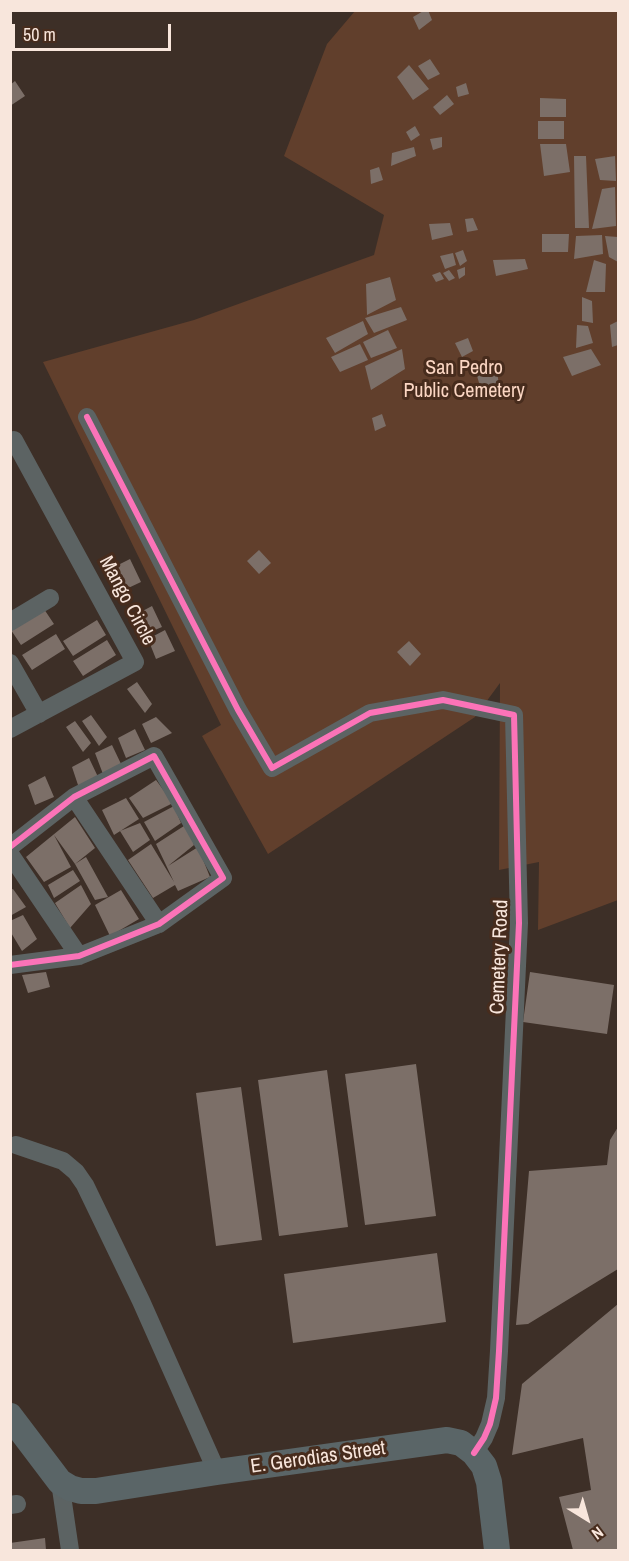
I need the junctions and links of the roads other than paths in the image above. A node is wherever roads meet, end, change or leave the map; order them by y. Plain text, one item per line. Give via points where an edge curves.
1 (87, 417) dead end
2 (10, 442) edge
3 (50, 598) dead end
4 (10, 622) edge
5 (10, 663) edge
6 (39, 714) junction
7 (10, 729) edge
8 (74, 797) junction
9 (10, 847) edge
10 (10, 854) edge
11 (159, 924) junction
12 (79, 956) junction
13 (10, 964) edge
14 (15, 1145) dead end
15 (10, 1416) edge
16 (474, 1453) junction
17 (217, 1472) junction
18 (60, 1482) junction
19 (70, 1551) edge
20 (497, 1551) edge

1 - 16 street, Cemetery Road via 238,710 272,768 370,713 443,700 514,715 519,923 499,1351 490,1424
2 - 6 street, Mango Circle via 14,440 135,662
3 - 4 street
5 - 6 street
6 - 7 street, Mango Circle
8 - 9 street
8 - 11 street
8 - 11 street via 154,756 223,878
10 - 12 street
11 - 12 street
12 - 13 street
14 - 17 street via 63,1161 85,1185
15 - 18 street
16 - 17 street, E. Gerodias Street via 461,1443 447,1440
16 - 20 street via 489,1482
17 - 18 street, E. Gerodias Street via 96,1491 81,1491
18 - 19 street

